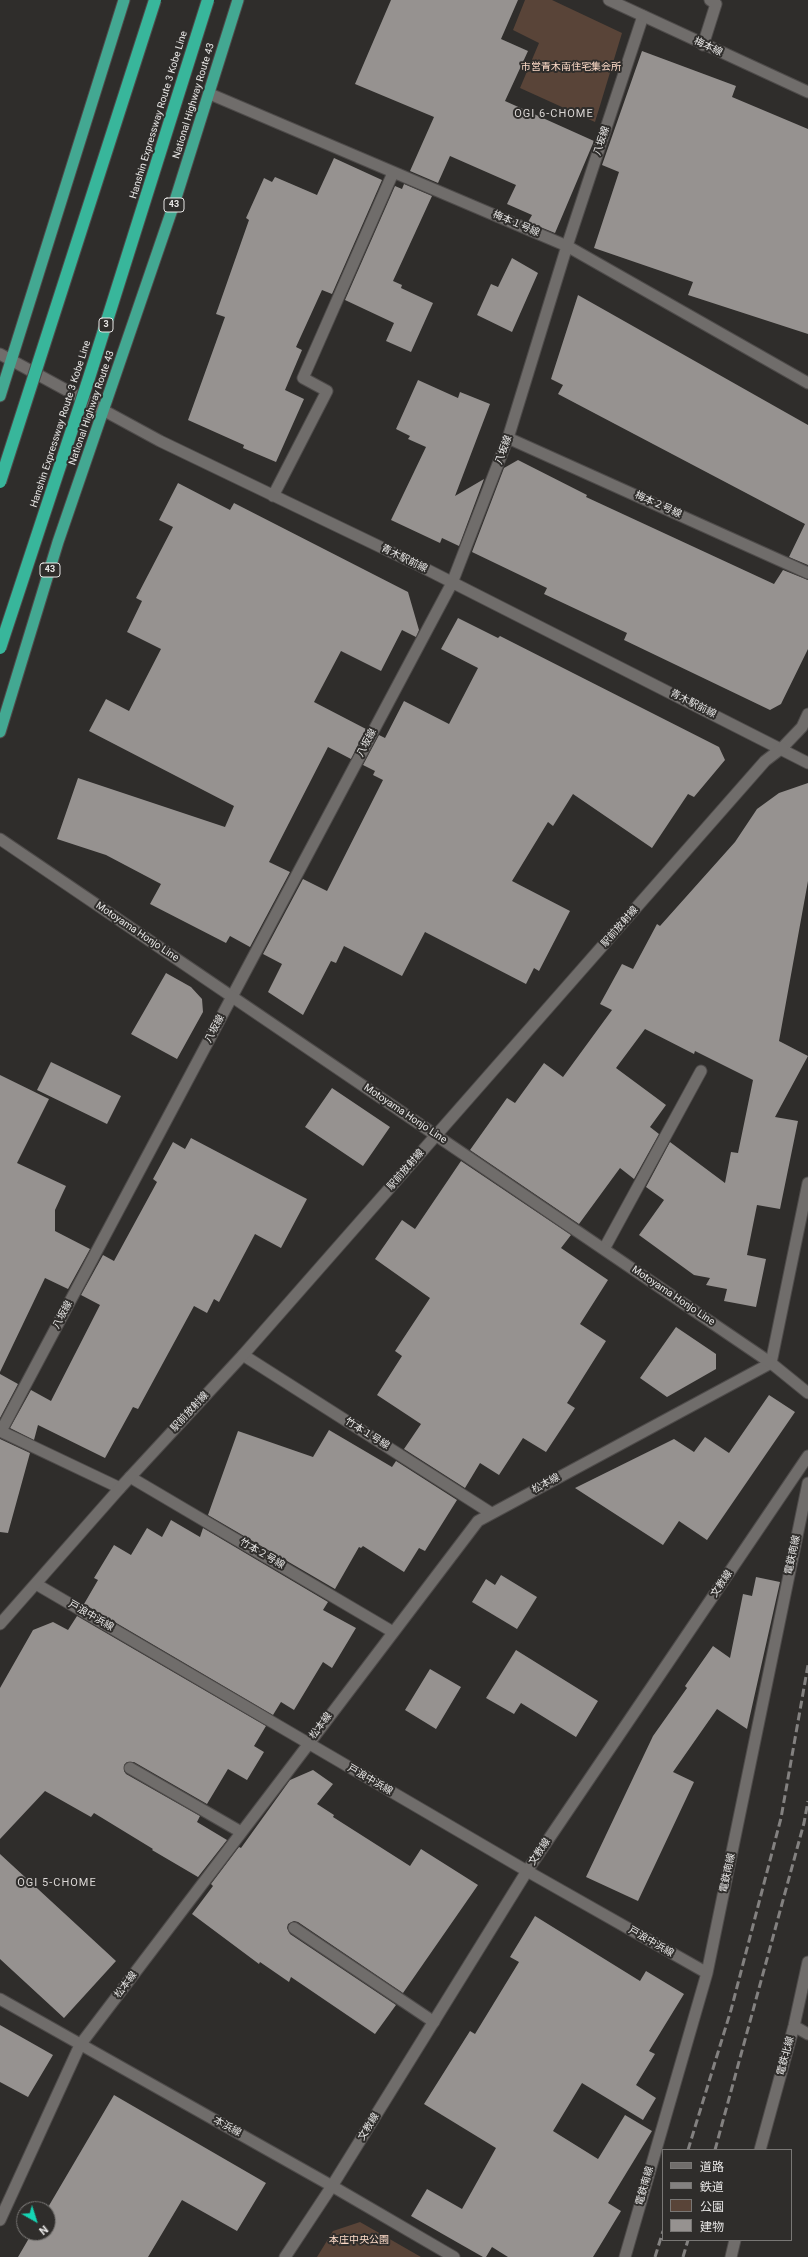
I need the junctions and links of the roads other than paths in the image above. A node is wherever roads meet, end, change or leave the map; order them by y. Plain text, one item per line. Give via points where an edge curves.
1 (124, 0) edge
2 (155, 0) edge
3 (208, 0) edge
4 (238, 0) edge
5 (609, 0) edge
6 (710, 0) edge
7 (643, 16) junction
8 (703, 45) junction
9 (808, 92) edge
10 (210, 94) junction
11 (393, 173) junction
12 (567, 246) junction
13 (0, 354) edge
14 (12, 360) junction
15 (808, 383) edge
16 (0, 396) edge
17 (104, 409) junction
18 (508, 438) junction
19 (0, 482) edge
20 (273, 496) junction
21 (808, 572) edge
22 (452, 583) junction
23 (0, 648) edge
24 (808, 714) edge
25 (0, 732) edge
26 (782, 748) junction
27 (808, 763) edge
28 (0, 839) edge
29 (233, 996) junction
30 (701, 1071) dead end
31 (436, 1136) junction
32 (808, 1183) edge
33 (604, 1249) junction
34 (243, 1355) junction
35 (771, 1363) junction
36 (808, 1393) edge
37 (1, 1431) edge
38 (808, 1456) edge
39 (130, 1477) junction
40 (808, 1483) edge
41 (120, 1488) junction
42 (491, 1513) junction
43 (36, 1584) junction
44 (0, 1624) edge
45 (393, 1632) junction
46 (308, 1743) junction
47 (130, 1768) dead end
48 (241, 1832) junction
49 (527, 1871) junction
50 (294, 1928) dead end
51 (808, 1962) edge
52 (707, 1973) junction
53 (0, 2000) edge
54 (434, 2022) junction
55 (794, 2026) junction
56 (808, 2034) edge
57 (80, 2045) junction
58 (760, 2149) edge
59 (332, 2186) junction
60 (0, 2220) edge
61 (735, 2241) edge
62 (285, 2257) edge
63 (454, 2257) edge
64 (625, 2257) edge
65 (730, 2257) edge

1 - 14 highway
2 - 19 highway, bridge
3 - 23 highway, Hanshin Expressway Route 3 Kobe Line / 3, bridge via 88,381
4 - 10 highway, National Highway Route 43 / 43
5 - 7 street, 梅本線
6 - 8 street via 716,4
7 - 8 street, 梅本線
7 - 12 street, 八坂線
8 - 9 street, 梅本線
10 - 11 street, 梅本１号線
10 - 17 highway, National Highway Route 43 / 43
11 - 12 street, 梅本１号線
11 - 20 street via 303,378 327,391
12 - 15 street, 梅本１号線
12 - 18 street, 八坂線
13 - 14 street, 青木駅前線
14 - 16 highway
14 - 17 street, 青木駅前線
17 - 20 street, 青木駅前線 via 160,441
17 - 25 highway, National Highway Route 43 / 43 via 58,542
18 - 21 street, 梅本２号線
18 - 22 street, 八坂線
20 - 22 street, 青木駅前線
22 - 26 street, 青木駅前線
22 - 29 street, 八坂線
24 - 26 street, 駅前放射線 via 802,727
26 - 27 street, 青木駅前線
26 - 31 street, 駅前放射線 via 765,761
28 - 29 street, Motoyama Honjo Line
29 - 31 street, Motoyama Honjo Line
29 - 37 street, 八坂線
30 - 33 street
31 - 33 street, Motoyama Honjo Line
31 - 34 street, 駅前放射線
32 - 35 street
33 - 35 street, Motoyama Honjo Line
34 - 39 street, 駅前放射線
34 - 42 street, 竹本１号線
35 - 36 street, Motoyama Honjo Line
35 - 42 street, 松本線
37 - 41 street
38 - 49 street, 文教線
39 - 41 street, 駅前放射線
39 - 45 street, 竹本２号線
40 - 52 street, 電鉄南線
41 - 43 street, 駅前放射線
42 - 45 street, 松本線 via 478,1520
43 - 44 street, 駅前放射線
43 - 46 street, 戸浪中浜線
45 - 46 street, 松本線
46 - 48 street, 松本線
46 - 49 street, 戸浪中浜線
47 - 48 street
48 - 57 street, 松本線
49 - 52 street, 戸浪中浜線
49 - 54 street, 文教線
50 - 54 street
51 - 55 street, 電鉄北線
52 - 64 street, 電鉄南線
53 - 57 street, 本浜線
54 - 59 street, 文教線
55 - 56 street
55 - 58 street, 電鉄北線
57 - 59 street, 本浜線
57 - 60 street, 松本線
59 - 62 street, 文教線
59 - 63 street, 本浜線
61 - 65 street

